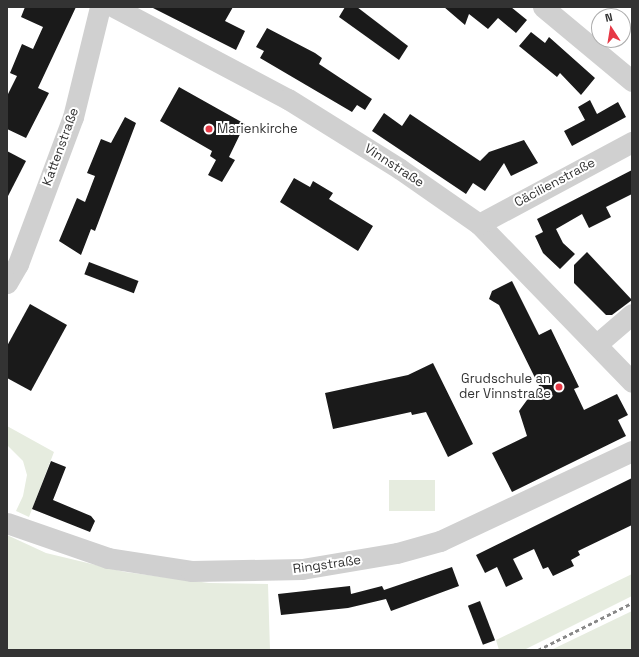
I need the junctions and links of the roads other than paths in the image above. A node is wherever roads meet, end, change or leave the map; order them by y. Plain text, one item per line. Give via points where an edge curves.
1 (100, 7) edge
2 (114, 7) edge
3 (543, 7) edge
4 (632, 81) edge
5 (632, 142) edge
6 (479, 224) junction
7 (7, 283) edge
8 (632, 314) edge
9 (597, 344) junction
10 (632, 382) edge
11 (632, 451) edge
12 (7, 524) edge

1 - 7 street, Kattenstraße via 73,116 18,264
2 - 6 street, Vinnstraße via 288,99 400,169
3 - 4 street
5 - 6 street, Cäcilienstraße
6 - 9 street, Vinnstraße
8 - 9 street
9 - 10 street, Vinnstraße
11 - 12 street, Ringstraße via 440,541 397,553 302,569 191,570 108,558

